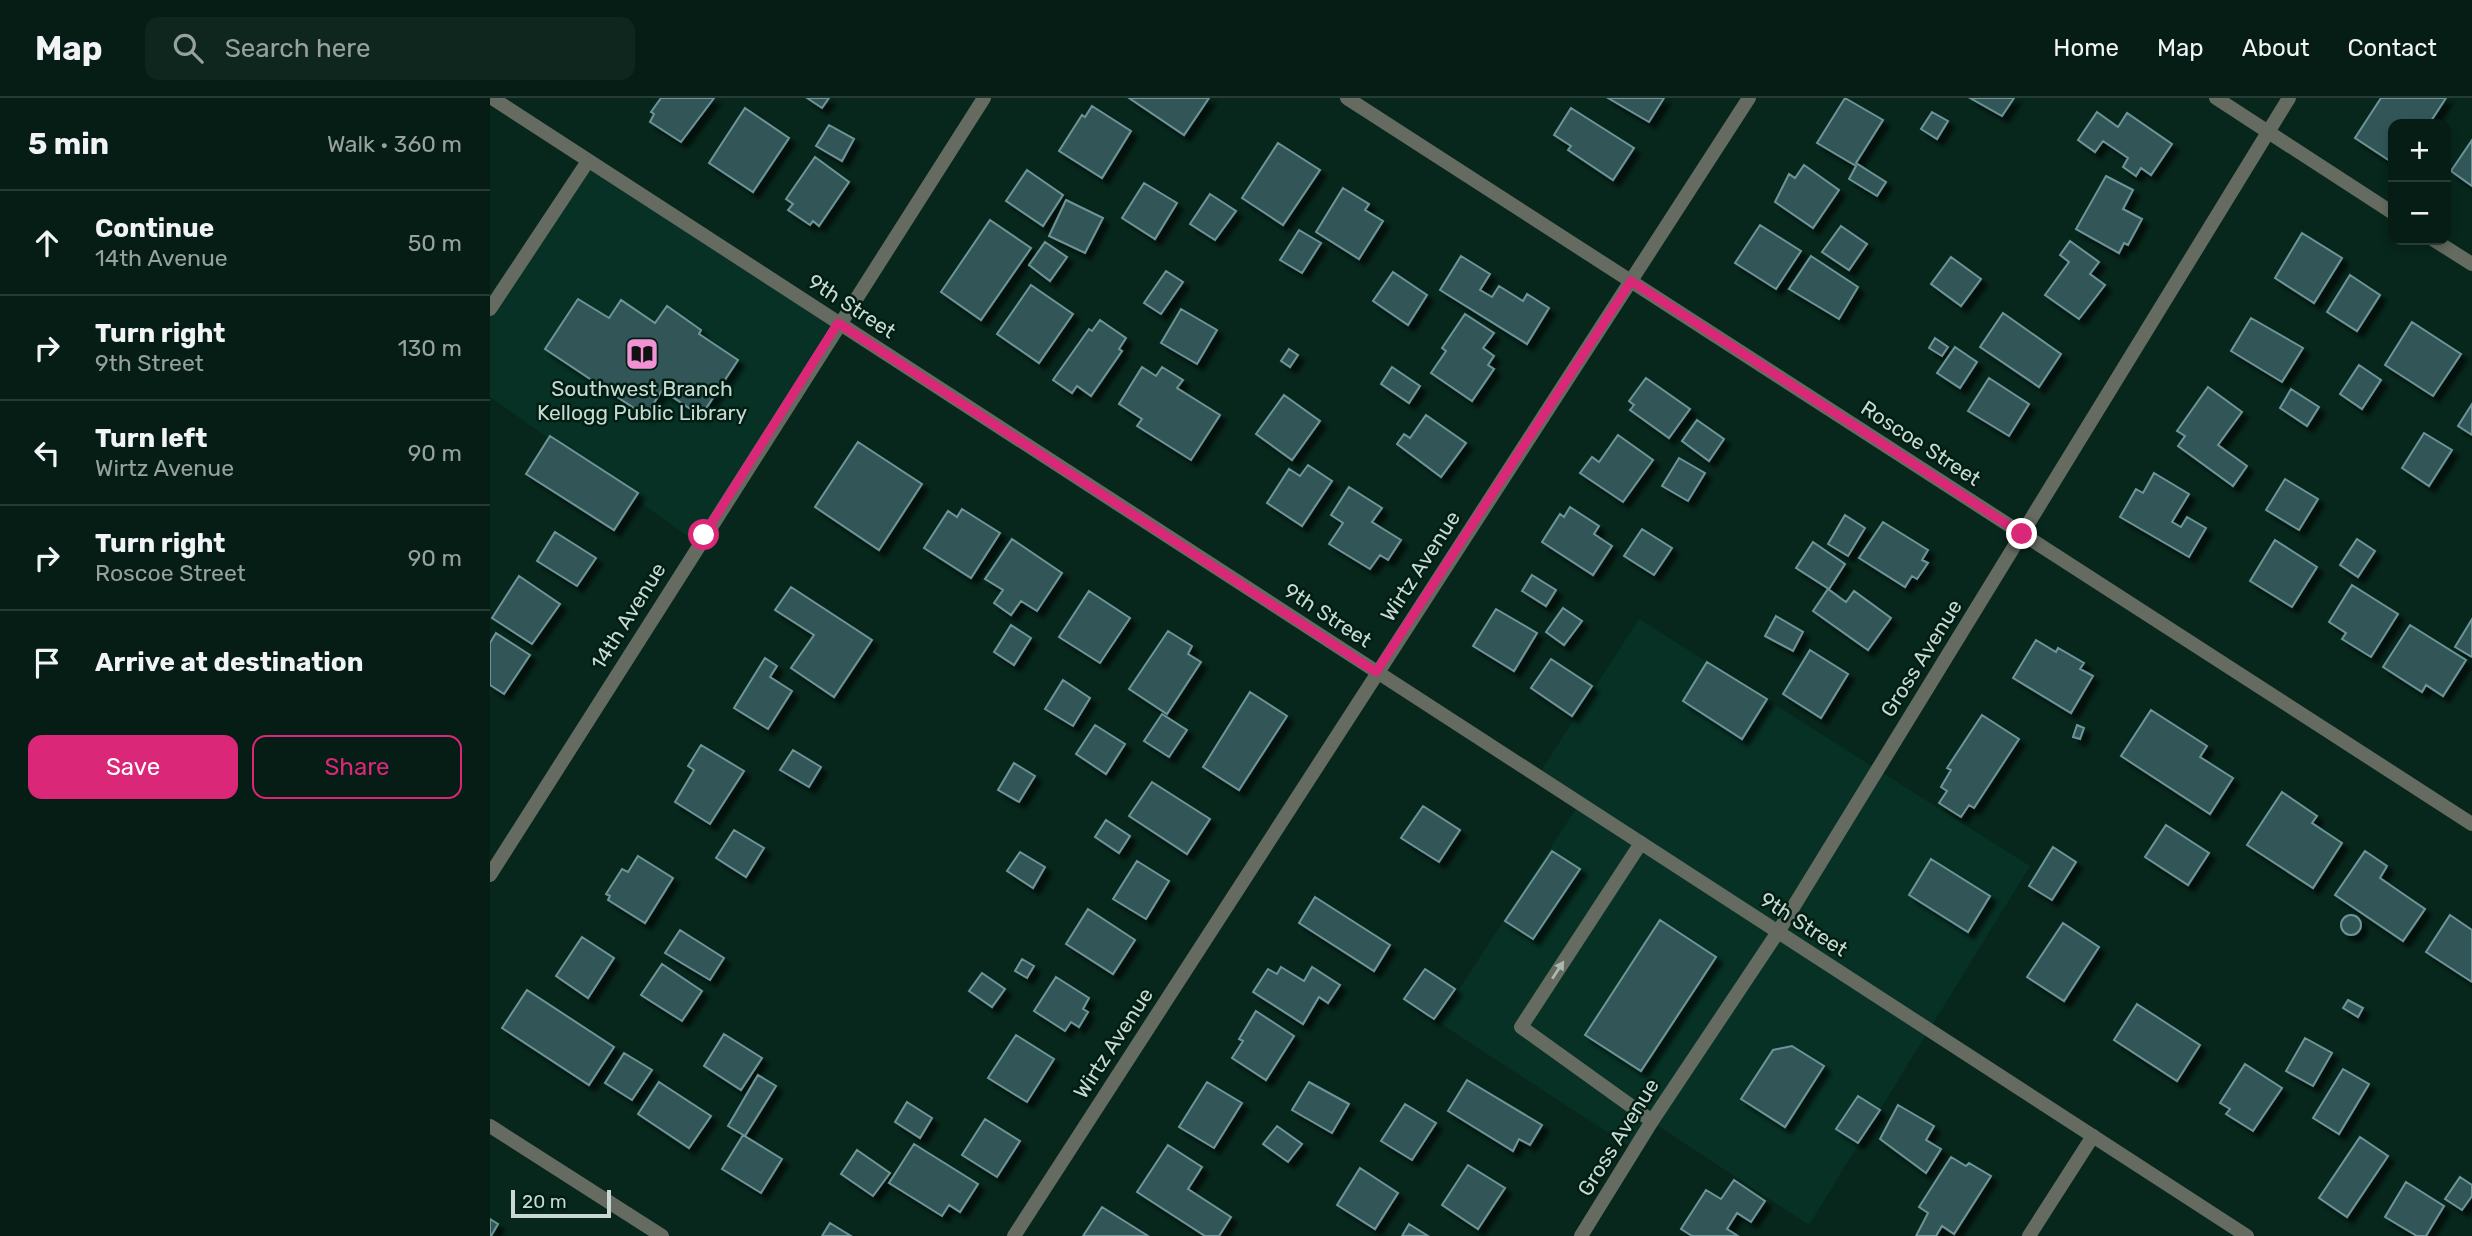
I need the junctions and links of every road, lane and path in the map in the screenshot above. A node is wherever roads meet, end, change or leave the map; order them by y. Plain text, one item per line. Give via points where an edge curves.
1 (492, 98) edge
2 (984, 98) edge
3 (1347, 98) edge
4 (1749, 98) edge
5 (2216, 98) edge
6 (2289, 98) edge
7 (2269, 132) junction
8 (589, 161) junction
9 (2388, 210) edge
10 (2442, 245) edge
11 (2472, 264) edge
12 (1631, 281) junction
13 (490, 309) edge
14 (838, 323) junction
15 (2022, 534) junction
16 (1376, 672) junction
17 (2472, 824) edge
18 (1641, 843) junction
19 (490, 874) edge
20 (1777, 932) junction
21 (1652, 1121) junction
22 (490, 1126) edge
23 (2094, 1136) junction
24 (662, 1236) edge
25 (1014, 1236) edge
26 (1581, 1236) edge
27 (2029, 1236) edge
28 (2248, 1236) edge

1 - 8 street, 9th Street
2 - 14 street, 14th Avenue
3 - 12 street, Roscoe Street
4 - 12 street, Wirtz Avenue
5 - 7 street
6 - 7 street, Gross Avenue
7 - 9 street
7 - 15 street, Gross Avenue
8 - 13 street
8 - 14 street, 9th Street
10 - 11 street
12 - 15 street, Roscoe Street
12 - 16 street, Wirtz Avenue
14 - 16 street, 9th Street
14 - 19 street, 14th Avenue
15 - 17 street, Roscoe Street
15 - 20 street, Gross Avenue
16 - 18 street, 9th Street
16 - 25 street, Wirtz Avenue
18 - 20 street, 9th Street
21 -> 18 street via 1521,1027
20 - 21 street, Gross Avenue
20 - 23 street, 9th Street
21 - 26 street, Gross Avenue
22 - 24 street
23 - 27 street
23 - 28 street, 9th Street

